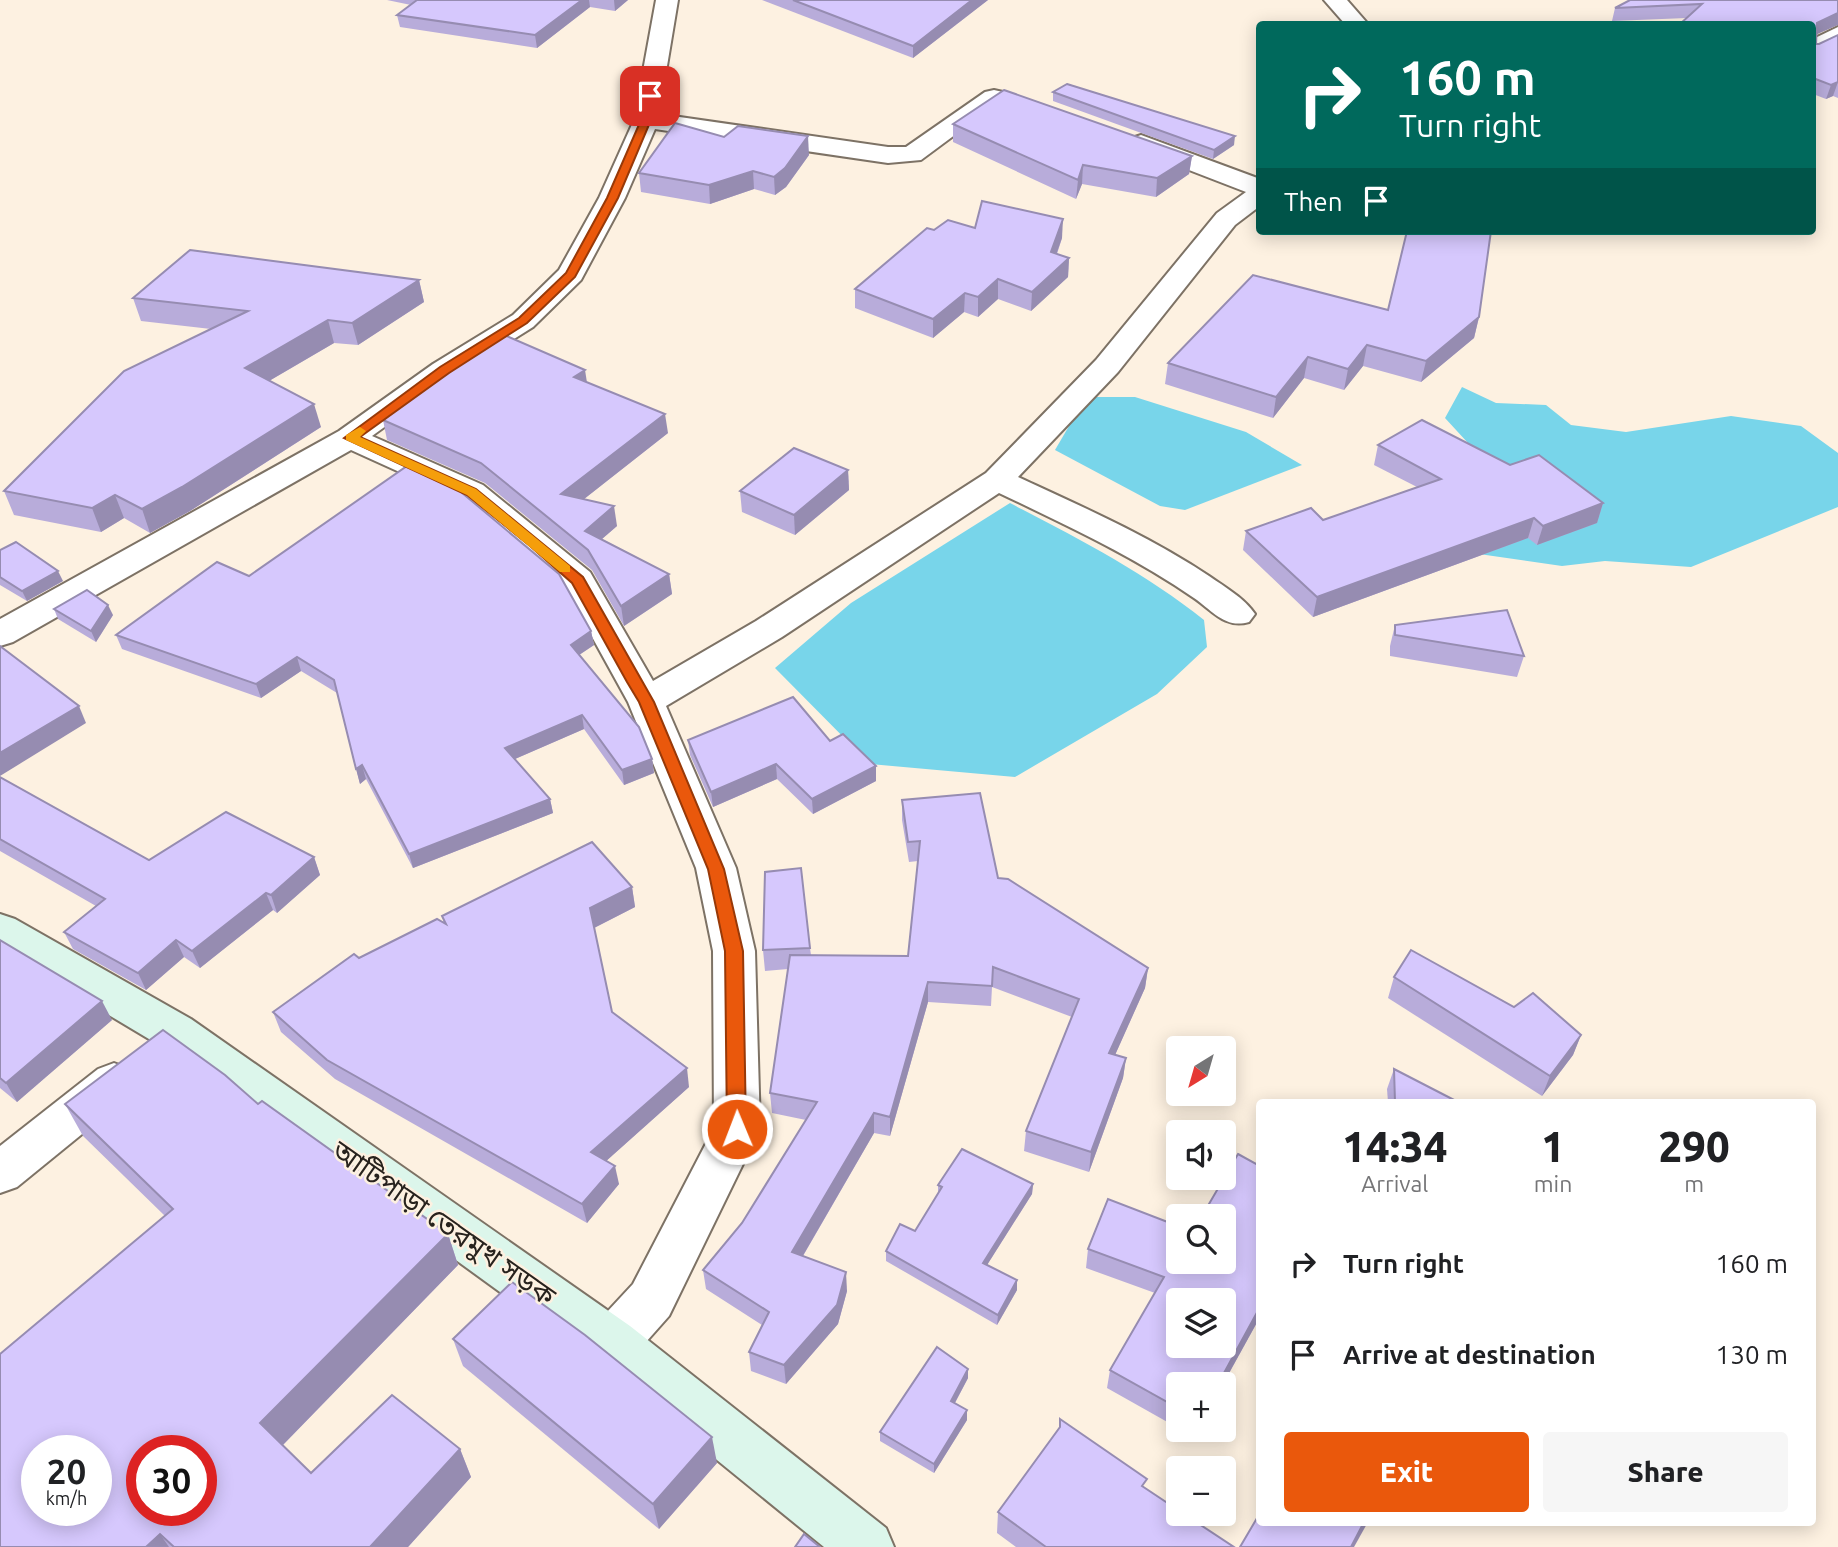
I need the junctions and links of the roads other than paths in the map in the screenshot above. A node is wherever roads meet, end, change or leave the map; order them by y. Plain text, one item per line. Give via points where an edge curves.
1 (667, 0) edge
2 (1335, 0) edge
3 (1354, 21) edge
4 (1838, 34) edge
5 (1816, 47) edge
6 (1016, 99) edge
7 (646, 120) junction
8 (1114, 134) edge
9 (1256, 187) edge
10 (1256, 197) edge
11 (350, 438) junction
12 (997, 480) junction
13 (1237, 614) dead end
14 (0, 634) edge
15 (646, 702) junction
16 (0, 930) edge
17 (175, 1032) junction
18 (0, 1173) edge
19 (612, 1343) junction
20 (867, 1547) edge

1 - 7 street
2 - 3 street
4 - 5 street
6 - 7 street via 996,96 912,155
7 - 11 street via 612,198 571,274 523,321 444,370
8 - 9 street
10 - 12 street via 1226,219 1108,366
11 - 14 street
11 - 15 street via 471,492 578,580
12 - 13 street via 1111,534 1216,596
12 - 15 street via 769,629
15 - 19 street via 716,869 734,951 737,1129 651,1300
16 - 17 main road, আটিপাড়া তেরমুখ সড়ক
17 - 18 street
17 - 19 main road, আটিপাড়া তেরমুখ সড়ক
19 - 20 main road, আটিপাড়া তেরমুখ সড়ক

